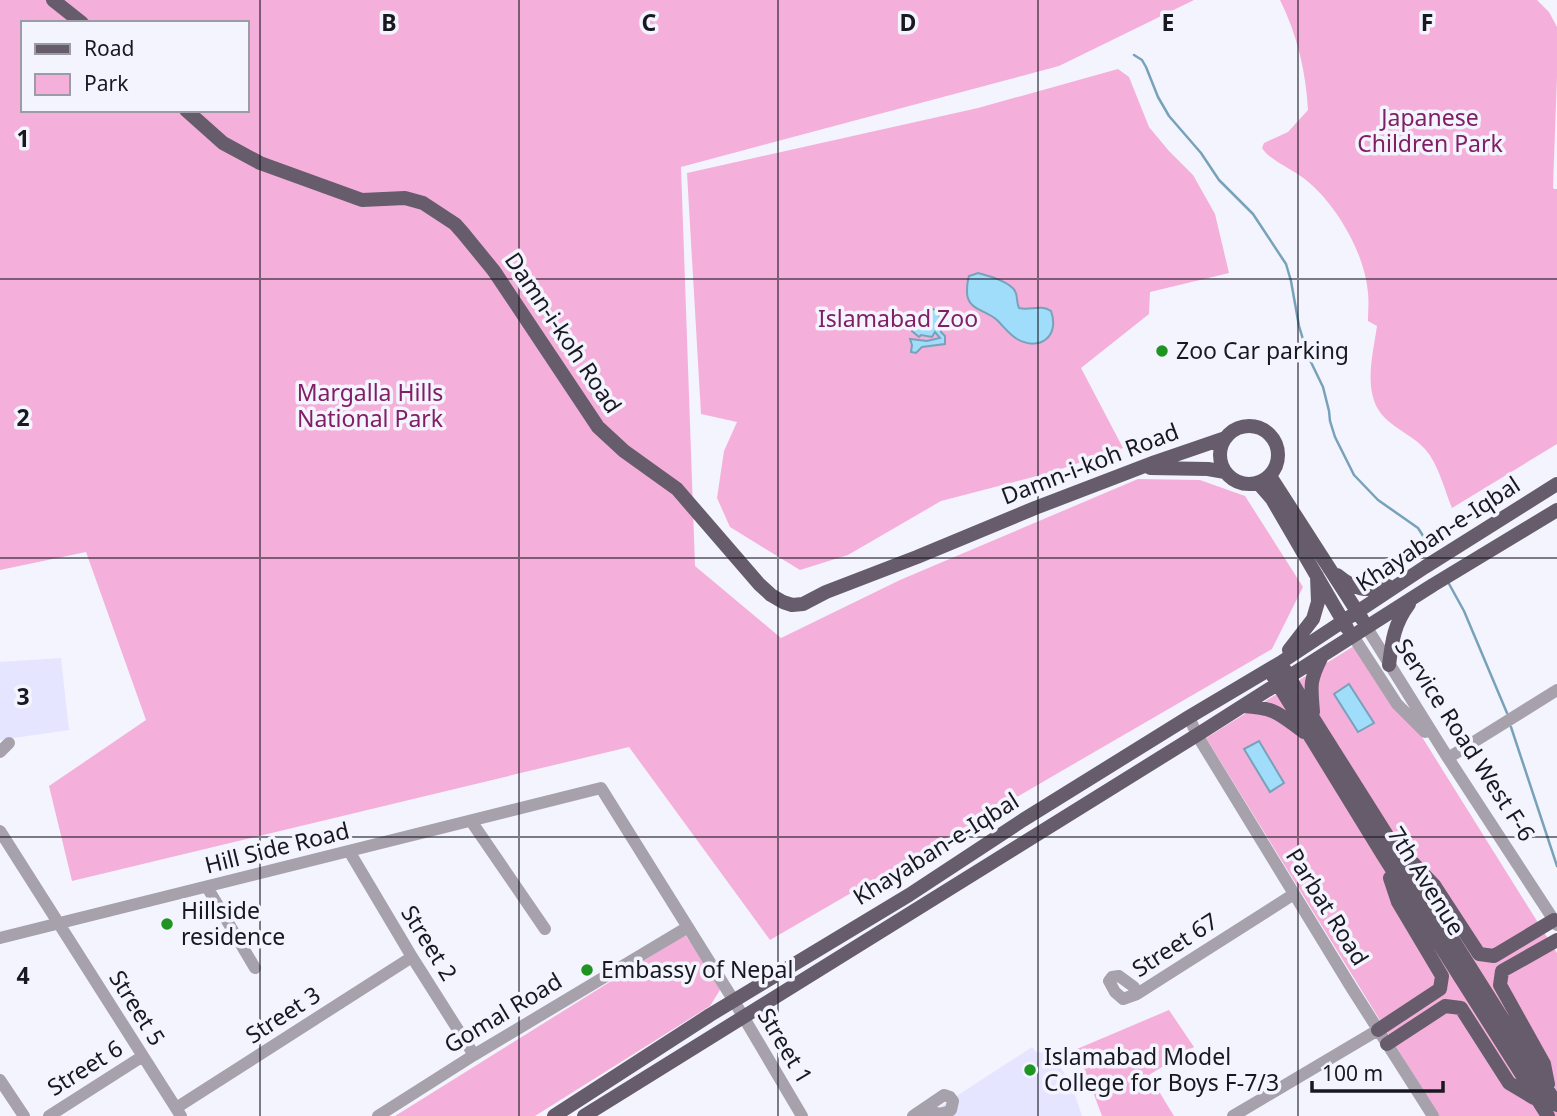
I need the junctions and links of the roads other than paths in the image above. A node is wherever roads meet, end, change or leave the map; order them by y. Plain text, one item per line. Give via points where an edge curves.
1 (53, 0) edge
2 (79, 21) edge
3 (188, 112) edge
4 (1225, 438) junction
5 (1142, 468) junction
6 (1225, 472) junction
7 (1264, 480) junction
8 (1557, 484) edge
9 (1557, 510) edge
10 (1322, 572) junction
11 (1400, 583) junction
12 (1414, 597) junction
13 (1358, 613) junction
14 (1344, 622) junction
15 (1367, 628) junction
16 (1353, 636) junction
17 (1322, 657) junction
18 (1389, 664) junction
19 (1274, 666) junction
20 (1283, 680) junction
21 (1557, 690) edge
22 (1243, 706) junction
23 (1189, 717) junction
24 (1313, 718) junction
25 (1197, 735) junction
26 (1311, 737) junction
27 (1448, 758) junction
28 (564, 798) joint
29 (471, 821) junction
30 (0, 831) edge
31 (1395, 845) junction
32 (349, 851) junction
33 (1382, 855) junction
34 (207, 887) junction
35 (1294, 894) junction
36 (58, 923) junction
37 (1555, 923) edge
38 (688, 927) junction
39 (545, 929) dead end
40 (0, 938) edge
41 (1557, 940) edge
42 (412, 957) junction
43 (255, 968) dead end
44 (1134, 987) dead end
45 (734, 1001) junction
46 (744, 1018) junction
47 (1378, 1030) junction
48 (1387, 1044) junction
49 (474, 1055) junction
50 (143, 1056) junction
51 (0, 1080) edge
52 (1548, 1100) edge
53 (178, 1112) edge
54 (24, 1116) edge
55 (49, 1116) edge
56 (379, 1116) edge
57 (554, 1116) edge
58 (584, 1116) edge
59 (802, 1116) edge
60 (1233, 1116) edge
61 (1433, 1116) edge
62 (1548, 1116) edge

1 - 2 main road
3 - 5 main road, Damn-i-koh Road via 223,143 260,163 362,200 413,199 455,224 480,252 598,427 677,489 759,584 783,602 803,604
4 - 5 main road, Damn-i-koh Road
4 - 6 main road via 1220,455
4 - 7 main road via 1246,425 1268,432 1279,458
5 - 6 main road
6 - 7 main road via 1249,485
7 - 10 main road
8 - 11 main road, Khayaban-e-Iqbal
9 - 12 main road, Khayaban-e-Iqbal
10 - 11 main road via 1373,591
10 - 13 main road
10 - 14 main road
10 - 19 main road via 1313,619
11 - 13 main road, Khayaban-e-Iqbal
12 - 15 main road, Khayaban-e-Iqbal
12 - 18 main road via 1400,617
13 - 14 main road, Khayaban-e-Iqbal
13 - 15 main road, Service Road West F-6
14 - 16 main road, Khayaban-e-Iqbal
14 - 19 main road, Khayaban-e-Iqbal
15 - 16 main road, Khayaban-e-Iqbal
15 - 18 street, Service Road West F-6
16 - 17 main road, Khayaban-e-Iqbal
16 - 27 street, Khayaban-e-Iqbal via 1397,704
17 - 20 main road, Khayaban-e-Iqbal
17 - 24 main road via 1311,686
18 - 27 street, Service Road West F-6
19 - 20 main road, 7th Avenue
19 - 23 main road, Khayaban-e-Iqbal
20 - 22 main road, Khayaban-e-Iqbal
20 - 24 main road, 7th Avenue
20 - 26 main road, 7th Avenue
21 - 27 street
22 - 25 main road, Khayaban-e-Iqbal
22 - 26 main road via 1275,711
23 - 25 street, Parbat Road
23 - 45 main road, Khayaban-e-Iqbal
24 - 31 main road, 7th Avenue
25 - 35 street, Parbat Road
25 - 46 main road, Khayaban-e-Iqbal
26 - 33 main road, 7th Avenue
27 - 37 street, Service Road West F-6
28 - 29 street, Hill Side Road
28 - 38 street, Street 1 via 601,788
29 - 32 street, Hill Side Road
29 - 39 street
30 - 36 street, Street 5
31 - 37 main road via 1434,885 1479,954 1494,957
31 - 52 main road, 7th Avenue
32 - 34 street, Hill Side Road
32 - 42 street, Street 2
33 - 47 main road via 1398,902 1441,976 1440,989
33 - 52 main road, 7th Avenue
34 - 36 street, Hill Side Road
34 - 43 street
35 - 44 street, Street 67 via 1137,994 1124,999 1109,981 1119,976
35 - 47 street, Parbat Road
36 - 40 street, Hill Side Road
36 - 50 street, Street 5
38 - 45 street, Street 1
38 - 49 street, Gomal Road
41 - 52 main road via 1502,971 1500,985 1544,1064
42 - 49 street, Street 2
42 - 53 street, Street 3
45 - 46 street, Street 1
45 - 57 main road, Khayaban-e-Iqbal
46 - 58 main road, Khayaban-e-Iqbal
46 - 59 street, Street 1
47 - 48 street, Parbat Road
47 - 60 street
48 - 52 main road via 1446,1006 1461,1008 1509,1083
48 - 61 street, Parbat Road
49 - 56 street, Gomal Road
50 - 53 street, Street 5
50 - 55 street, Street 6
51 - 54 street
52 - 62 main road, 7th Avenue

